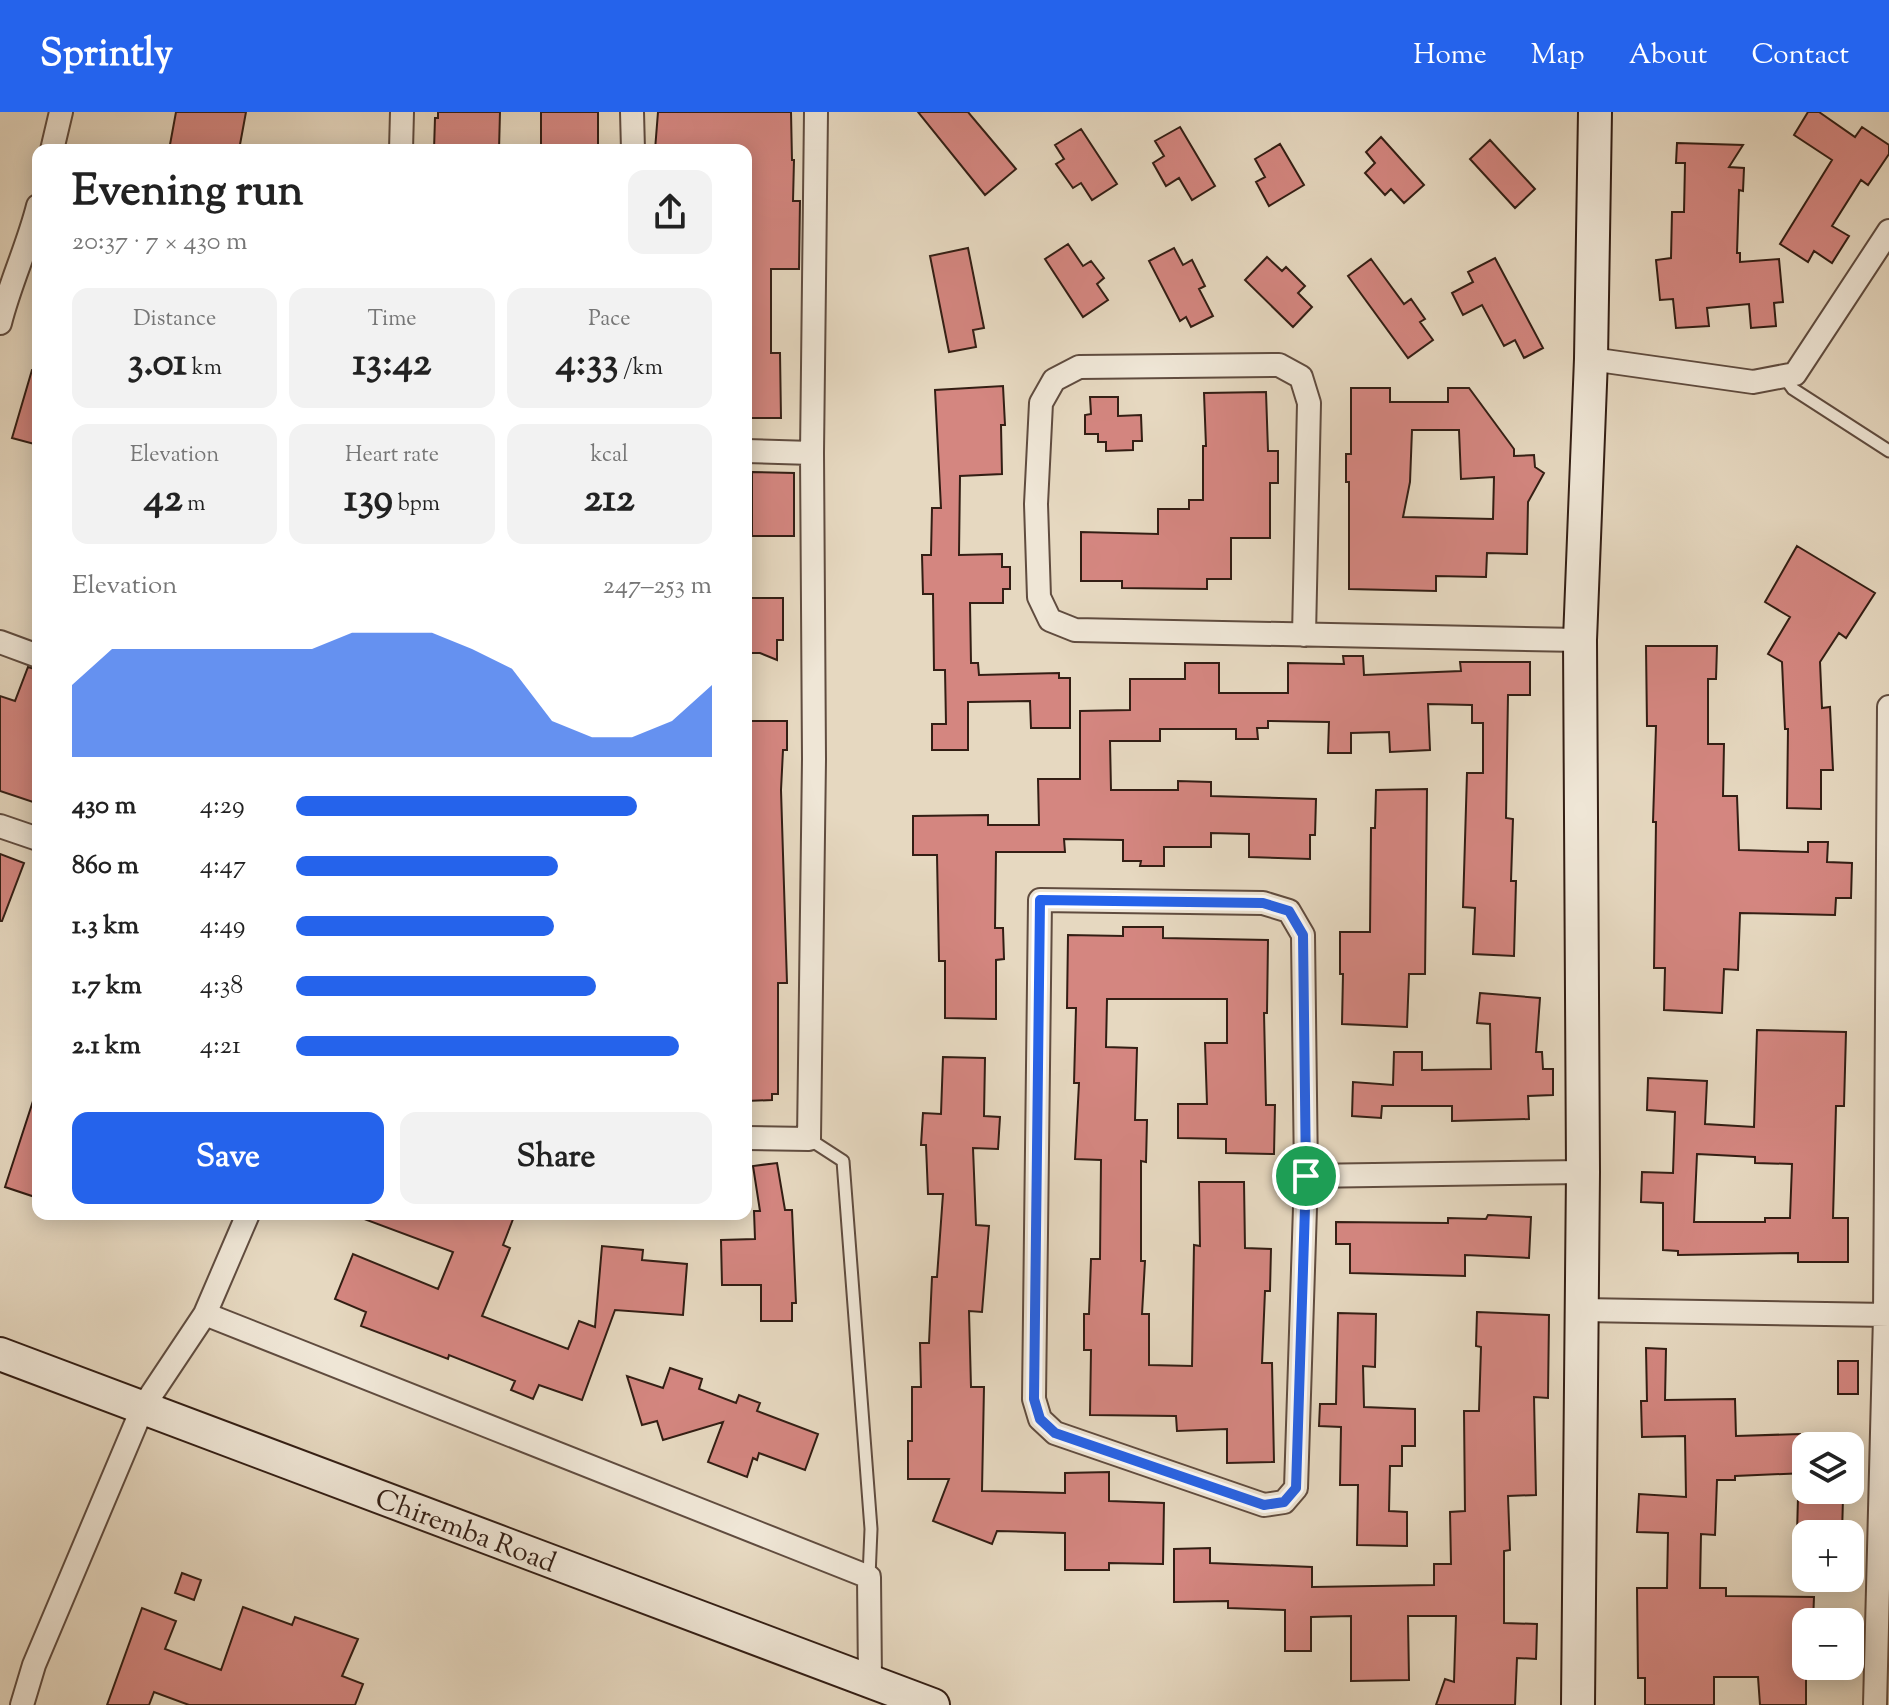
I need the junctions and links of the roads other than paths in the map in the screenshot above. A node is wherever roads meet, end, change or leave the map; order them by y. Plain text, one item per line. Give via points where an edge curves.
1 (61, 112) edge
2 (402, 112) edge
3 (632, 112) edge
4 (816, 112) edge
5 (1595, 112) edge
6 (53, 144) edge
7 (401, 144) edge
8 (633, 144) edge
9 (1889, 231) edge
10 (32, 243) edge
11 (4, 289) edge
12 (0, 323) edge
13 (1591, 359) junction
14 (1785, 378) junction
15 (752, 451) edge
16 (1889, 451) edge
17 (812, 453) junction
18 (1304, 635) junction
19 (1580, 640) junction
20 (0, 642) edge
21 (32, 654) edge
22 (1889, 707) edge
23 (0, 826) edge
24 (32, 837) edge
25 (752, 1138) edge
26 (809, 1139) junction
27 (1583, 1172) junction
28 (1306, 1176) junction
29 (245, 1220) edge
30 (1581, 1310) junction
31 (205, 1314) junction
32 (1887, 1315) edge
33 (0, 1354) edge
34 (143, 1407) junction
35 (869, 1577) junction
36 (870, 1681) junction
37 (22, 1705) edge
38 (933, 1705) edge
39 (1578, 1705) edge
40 (1875, 1705) edge

1 - 6 street
2 - 7 street
3 - 8 street
4 - 17 street
5 - 13 street
9 - 14 street via 1807,358
10 - 11 street
11 - 12 street
13 - 14 street via 1753,382
13 - 19 street
14 - 16 lane via 1793,389
15 - 17 street
17 - 26 street
18 - 18 street via 1075,630 1050,620 1039,597 1036,504 1041,403 1054,380 1079,367 1279,365 1301,377 1309,403
18 - 19 street
19 - 27 street
20 - 21 street
22 - 32 street
23 - 24 street
25 - 26 street
26 - 35 lane via 843,1161 871,1529
27 - 28 street
27 - 30 street
28 - 28 street via 1303,935 1289,911 1263,903 1040,900 1034,1399 1040,1419 1055,1433 1264,1505 1284,1502 1296,1488
29 - 31 street
30 - 32 street
30 - 39 street
31 - 34 street
31 - 35 street
32 - 40 street
33 - 34 street, Chiremba Road
34 - 36 street, Chiremba Road
34 - 37 street
35 - 36 street
36 - 38 street, Chiremba Road

